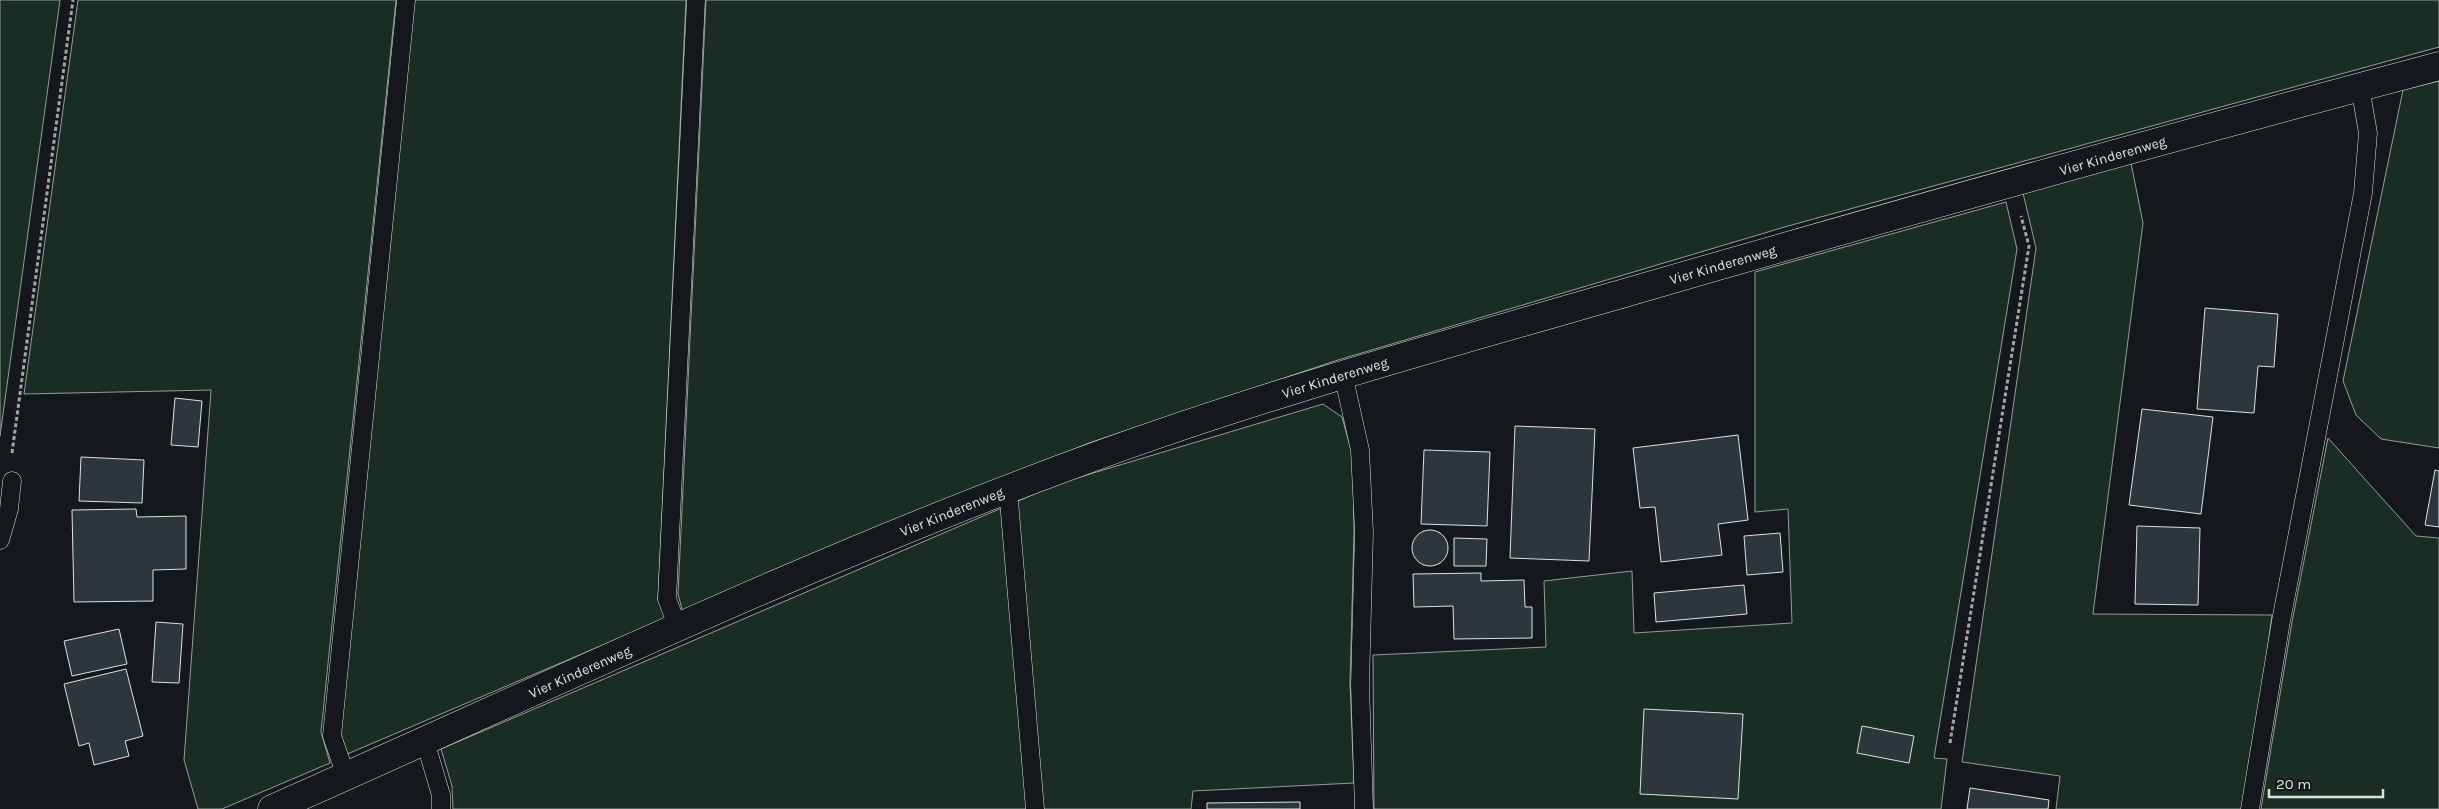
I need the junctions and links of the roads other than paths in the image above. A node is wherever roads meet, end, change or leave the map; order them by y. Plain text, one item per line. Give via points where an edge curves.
1 (406, 0) edge
2 (696, 0) edge
3 (2439, 66) edge
4 (2360, 87) junction
5 (1343, 374) junction
6 (12, 481) road end
7 (1008, 489) junction
8 (0, 540) edge
9 (678, 628) junction
10 (425, 741) junction
11 (346, 776) junction
12 (272, 809) edge
13 (441, 809) edge
14 (1035, 809) edge
15 (1364, 809) edge
16 (2250, 809) edge

1 - 11 lane via 332,736
2 - 9 lane via 667,598
3 - 4 street, Vier Kinderenweg
4 - 5 street, Vier Kinderenweg
4 - 16 lane via 2368,133 2363,193 2281,621
5 - 7 street, Vier Kinderenweg via 1102,454
5 - 15 lane via 1360,450 1364,532 1360,685
6 - 8 lane via 9,509
7 - 9 street, Vier Kinderenweg
7 - 14 lane
9 - 10 street, Vier Kinderenweg
10 - 11 street, Vier Kinderenweg
10 - 13 lane via 441,795
11 - 12 street, Vier Kinderenweg

